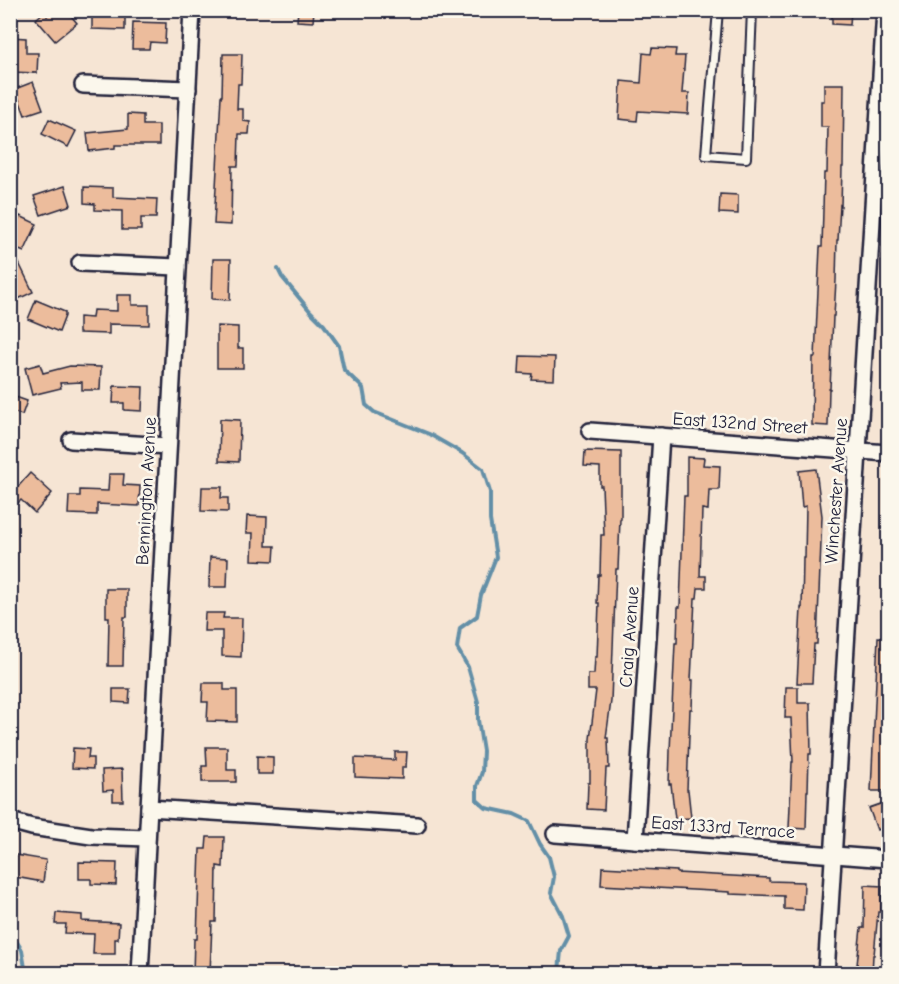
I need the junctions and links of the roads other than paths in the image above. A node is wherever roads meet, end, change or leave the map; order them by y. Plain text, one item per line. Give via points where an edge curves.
1 (192, 10) edge
2 (718, 10) edge
3 (752, 10) edge
4 (885, 10) edge
5 (82, 85) dead end
6 (188, 88) junction
7 (80, 263) dead end
8 (178, 267) junction
9 (590, 431) dead end
10 (661, 436) junction
11 (71, 440) dead end
12 (168, 446) junction
13 (858, 451) junction
14 (888, 453) edge
15 (149, 808) junction
16 (10, 821) edge
17 (417, 825) dead end
18 (555, 834) dead end
19 (147, 838) junction
20 (635, 840) junction
21 (833, 855) junction
22 (888, 859) edge
23 (140, 974) edge
24 (826, 974) edge

1 - 6 street, Bennington Avenue
2 - 3 lane via 706,155 746,158
4 - 13 street, Winchester Avenue
5 - 6 street
6 - 8 street, Bennington Avenue
7 - 8 street
8 - 12 street, Bennington Avenue
9 - 10 street, East 132nd Street
10 - 13 street, East 132nd Street
10 - 20 street, Craig Avenue
11 - 12 street
12 - 15 street, Bennington Avenue
13 - 14 street, East 132nd Street
13 - 21 street, Winchester Avenue
15 - 17 street
15 - 19 street, Bennington Avenue
16 - 19 street via 91,836
18 - 20 street, East 133rd Terrace
19 - 23 street, Bennington Avenue
20 - 21 street, East 133rd Terrace
21 - 22 street, East 133rd Terrace
21 - 24 street, Winchester Avenue

